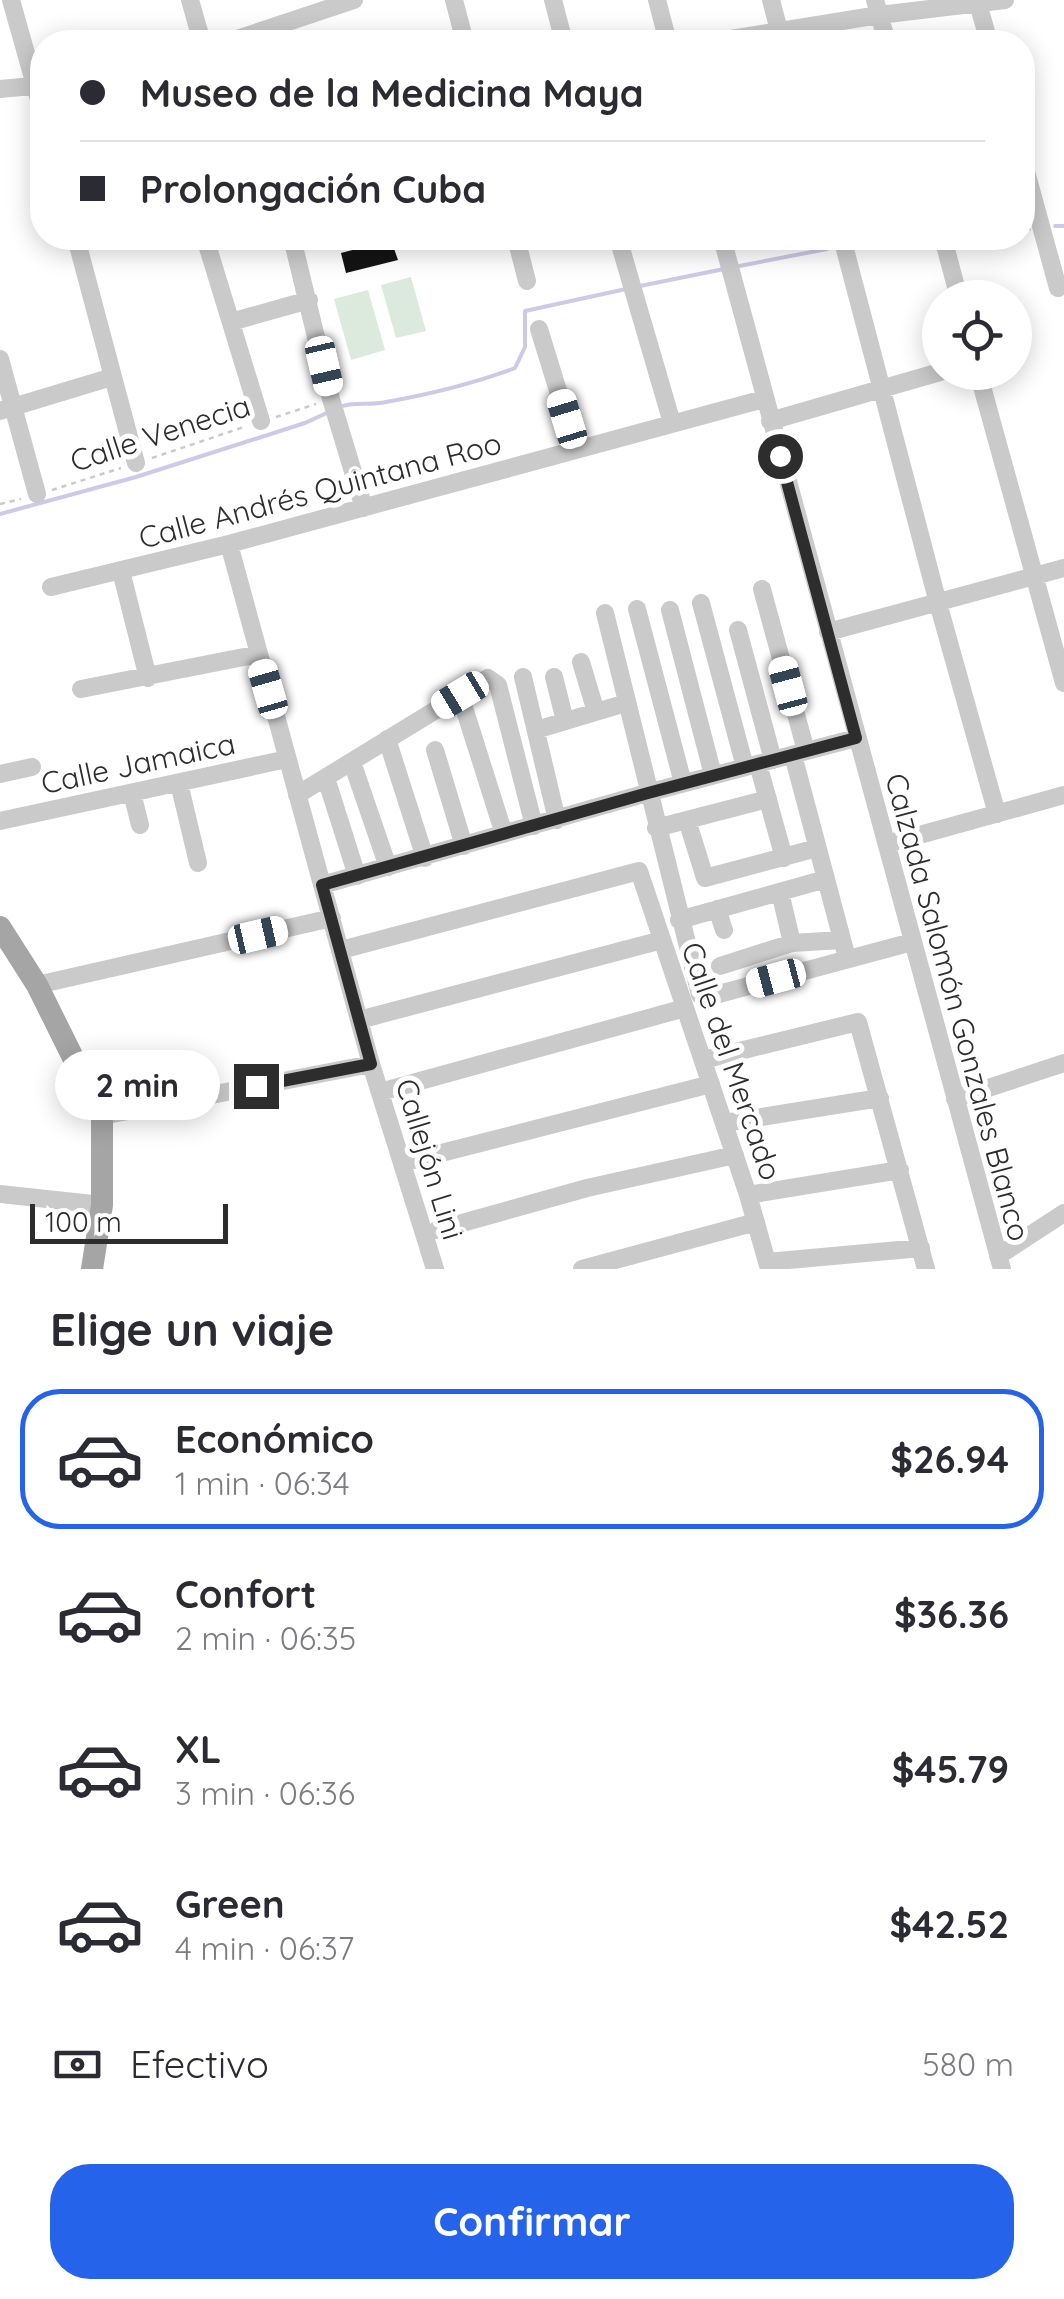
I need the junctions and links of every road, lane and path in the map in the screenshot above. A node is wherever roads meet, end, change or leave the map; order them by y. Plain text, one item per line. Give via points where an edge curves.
1 (12, 0) edge
2 (190, 0) edge
3 (351, 0) edge
4 (454, 0) edge
5 (552, 0) edge
6 (656, 0) edge
7 (771, 0) edge
8 (1005, 0) edge
9 (977, 1) edge
10 (877, 7) edge
11 (199, 30) edge
12 (266, 30) edge
13 (463, 30) edge
14 (561, 30) edge
15 (665, 30) edge
16 (779, 30) edge
17 (803, 30) edge
18 (986, 30) edge
19 (30, 57) edge
20 (30, 87) edge
21 (0, 89) edge
22 (1035, 190) edge
23 (1050, 229) edge
24 (79, 250) edge
25 (210, 250) edge
26 (295, 250) edge
27 (519, 250) edge
28 (621, 250) edge
29 (725, 250) edge
30 (845, 250) edge
31 (946, 250) edge
32 (527, 280) dead end
33 (954, 280) edge
34 (1058, 288) dead end
35 (308, 300) junction
36 (231, 322) junction
37 (539, 329) dead end
38 (0, 359) edge
39 (112, 377) junction
40 (922, 377) edge
41 (880, 390) junction
42 (983, 390) edge
43 (332, 399) junction
44 (764, 399) junction
45 (6, 409) edge
46 (770, 421) junction
47 (261, 422) junction
48 (672, 422) junction
49 (576, 449) junction
50 (136, 463) junction
51 (37, 494) junction
52 (0, 504) edge
53 (364, 508) junction
54 (229, 544) junction
55 (1064, 568) edge
56 (121, 571) junction
57 (1034, 577) junction
58 (51, 587) dead end
59 (762, 589) dead end
60 (701, 603) dead end
61 (938, 603) junction
62 (637, 609) dead end
63 (670, 610) dead end
64 (605, 613) dead end
65 (738, 630) dead end
66 (828, 632) junction
67 (258, 654) junction
68 (581, 662) dead end
69 (523, 677) dead end
70 (554, 677) dead end
71 (148, 678) junction
72 (1064, 683) edge
73 (82, 688) dead end
74 (460, 695) junction
75 (626, 704) junction
76 (596, 712) junction
77 (565, 721) junction
78 (536, 730) junction
79 (856, 738) junction
80 (387, 739) junction
81 (435, 750) dead end
82 (800, 753) junction
83 (288, 759) junction
84 (352, 762) junction
85 (759, 764) junction
86 (32, 768) dead end
87 (0, 774) edge
88 (713, 776) junction
89 (326, 778) junction
90 (179, 783) junction
91 (683, 783) junction
92 (132, 793) junction
93 (648, 793) junction
94 (1064, 795) edge
95 (297, 796) junction
96 (768, 799) junction
97 (997, 814) junction
98 (557, 820) junction
99 (687, 820) junction
100 (0, 821) edge
101 (140, 825) dead end
102 (534, 826) junction
103 (656, 828) junction
104 (504, 834) junction
105 (887, 844) junction
106 (464, 846) junction
107 (817, 848) junction
108 (425, 858) junction
109 (784, 858) junction
110 (198, 863) dead end
111 (388, 867) junction
112 (357, 876) junction
113 (826, 879) junction
114 (322, 885) junction
115 (780, 892) junction
116 (718, 909) junction
117 (332, 918) junction
118 (679, 920) junction
119 (0, 927) edge
120 (724, 930) dead end
121 (662, 940) junction
122 (912, 942) junction
123 (792, 943) junction
124 (845, 949) junction
125 (341, 950) junction
126 (720, 966) dead end
127 (37, 984) junction
128 (686, 1008) junction
129 (360, 1020) junction
130 (703, 1060) junction
131 (1064, 1063) edge
132 (371, 1064) junction
133 (710, 1084) junction
134 (380, 1092) junction
135 (880, 1098) junction
136 (955, 1099) junction
137 (102, 1116) junction
138 (724, 1123) junction
139 (735, 1155) junction
140 (414, 1160) dead end
141 (900, 1170) junction
142 (0, 1194) edge
143 (748, 1196) junction
144 (102, 1205) junction
145 (1064, 1212) edge
146 (756, 1222) junction
147 (437, 1230) dead end
148 (921, 1248) junction
149 (1000, 1262) edge
150 (768, 1266) edge
151 (92, 1269) edge
152 (435, 1269) edge
153 (582, 1269) edge
154 (926, 1269) edge

1 - 19 street
2 - 11 street
3 - 12 street
4 - 13 street
5 - 14 street
6 - 15 street
7 - 16 street
8 - 9 street
9 - 10 street
9 - 18 street
10 - 17 street
20 - 21 street
22 - 23 street
23 - 34 street
24 - 39 street
25 - 36 street
26 - 35 street
27 - 32 street
28 - 48 street
29 - 44 street, Calzada Salomón Gonzales Blanco
30 - 41 street
31 - 33 street
35 - 36 street
35 - 43 street
36 - 47 street
37 - 49 street
38 - 45 street
39 - 45 street
39 - 50 street
40 - 41 street
41 - 46 street
41 - 61 street
42 - 57 street
43 - 47 path, Calle Venecia
43 - 53 street
44 - 46 street, Calzada Salomón Gonzales Blanco
44 - 48 street, Calle Andrés Quintana Roo
45 - 51 street
46 - 66 street, Calzada Salomón Gonzales Blanco
47 - 50 path, Calle Venecia
48 - 49 street, Calle Andrés Quintana Roo
49 - 53 street, Calle Andrés Quintana Roo
50 - 51 path, Calle Venecia
51 - 52 path, Calle Venecia
53 - 54 street, Calle Andrés Quintana Roo
54 - 56 street, Calle Andrés Quintana Roo
54 - 67 street, Callejón Lini
55 - 57 street
56 - 58 street, Calle Andrés Quintana Roo
56 - 71 street
57 - 61 street
57 - 72 street
59 - 82 street
60 - 85 street
61 - 66 street
61 - 97 street
62 - 91 street
63 - 88 street
64 - 75 street, Calle del Mercado
65 - 85 street
66 - 79 street, Calzada Salomón Gonzales Blanco
67 - 71 street
67 - 83 street, Callejón Lini
68 - 76 street
69 - 78 street
70 - 77 street
71 - 73 street
74 - 80 street
74 - 102 street via 494,680
74 - 104 street
75 - 76 street
75 - 93 street, Calle del Mercado
76 - 77 street
77 - 78 street
78 - 98 street
79 - 82 street
79 - 105 street, Calzada Salomón Gonzales Blanco
80 - 84 street
80 - 108 street
81 - 106 street
82 - 85 street
82 - 107 street
83 - 90 street, Calle Jamaica
83 - 95 street, Callejón Lini
84 - 89 street
84 - 111 street
85 - 88 street
85 - 96 street
86 - 87 street
88 - 91 street
89 - 95 street
89 - 112 street
90 - 92 street, Calle Jamaica
90 - 110 street
91 - 93 street
92 - 100 street, Calle Jamaica
92 - 101 street
93 - 98 street
93 - 103 street, Calle del Mercado
94 - 97 street
95 - 114 street, Callejón Lini
96 - 99 street
96 - 109 street
97 - 105 street
98 - 102 street
99 - 103 street
99 - 109 street via 704,878
102 - 104 street
103 - 118 street, Calle del Mercado
104 - 106 street
105 - 122 street, Calzada Salomón Gonzales Blanco
106 - 108 street
107 - 109 street
107 - 113 street
108 - 111 street
111 - 112 street
112 - 114 street
113 - 115 street
113 - 124 street
114 - 117 street, Callejón Lini
115 - 116 street
115 - 123 street
116 - 118 street
116 - 120 street
117 - 125 street, Callejón Lini
117 - 127 street
118 - 124 street, Calle del Mercado via 704,998
119 - 127 main road
121 - 125 street, Calle del Mercado via 639,872
121 - 128 street, Calle del Mercado
121 - 129 street
122 - 124 street
122 - 136 street, Calzada Salomón Gonzales Blanco
123 - 124 street
123 - 126 street
125 - 129 street, Callejón Lini
127 - 137 main road
128 - 130 street, Calle del Mercado
128 - 134 street
129 - 132 street, Callejón Lini
130 - 133 street, Calle del Mercado
130 - 135 street via 858,1022
131 - 136 street
132 - 134 street, Callejón Lini
132 - 137 street
133 - 138 street, Calle del Mercado
133 - 140 street
134 - 152 street, Callejón Lini
135 - 138 street
135 - 141 street
136 - 149 street, Calzada Salomón Gonzales Blanco
137 - 144 main road
138 - 139 street, Calle del Mercado
139 - 143 street, Calle del Mercado
139 - 147 street
141 - 143 street
141 - 148 street
142 - 144 street
143 - 146 street, Calle del Mercado
144 - 151 main road
145 - 149 street
146 - 150 street, Calle del Mercado
146 - 153 street
148 - 150 street
148 - 154 street

